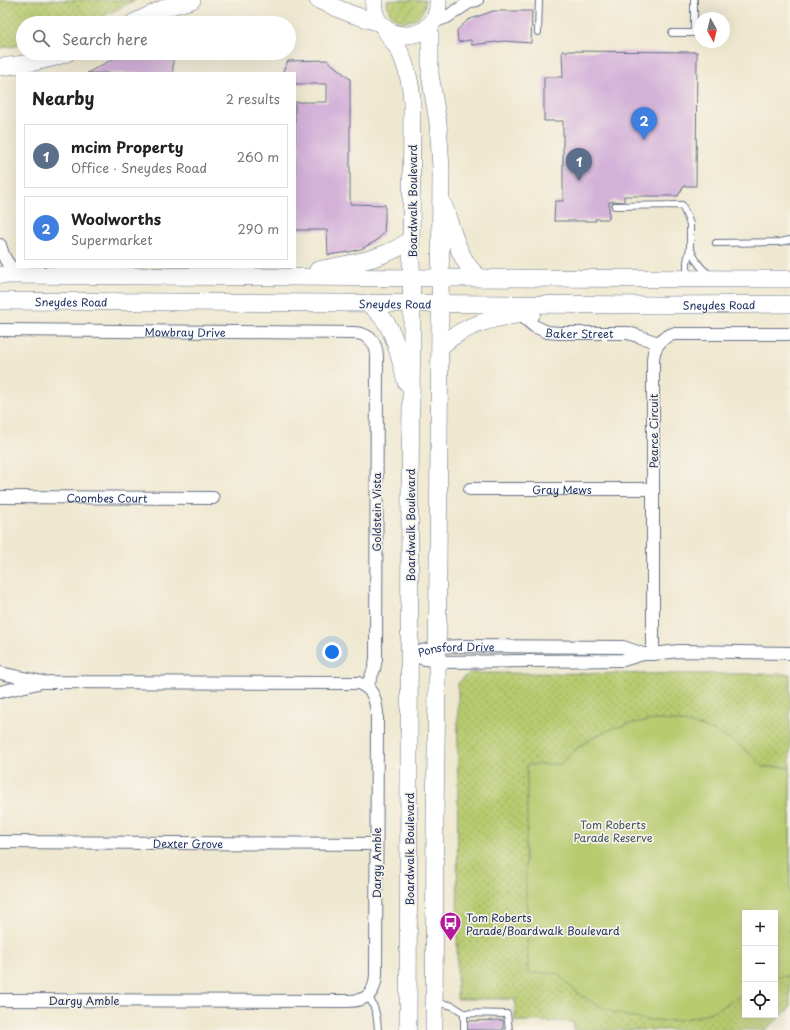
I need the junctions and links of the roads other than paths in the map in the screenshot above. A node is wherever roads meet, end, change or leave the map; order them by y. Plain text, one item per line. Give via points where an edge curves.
1 (192, 0) edge
2 (318, 0) edge
3 (374, 0) edge
4 (438, 0) edge
5 (477, 0) edge
6 (539, 0) edge
7 (694, 0) edge
8 (149, 16) edge
9 (382, 24) junction
10 (431, 24) junction
11 (538, 32) dead end
12 (672, 33) dead end
13 (42, 60) edge
14 (0, 66) edge
15 (440, 195) junction
16 (615, 206) dead end
17 (411, 239) junction
18 (790, 240) edge
19 (716, 243) dead end
20 (0, 244) edge
21 (690, 248) junction
22 (0, 275) edge
23 (23, 275) junction
24 (284, 277) junction
25 (411, 278) junction
26 (440, 278) junction
27 (482, 278) junction
28 (687, 279) junction
29 (720, 279) junction
30 (790, 279) edge
31 (0, 290) edge
32 (8, 301) edge
33 (368, 302) junction
34 (412, 303) junction
35 (440, 304) junction
36 (760, 304) junction
37 (790, 304) edge
38 (513, 309) junction
39 (0, 330) edge
40 (790, 334) edge
41 (369, 337) joint
42 (658, 343) junction
43 (440, 346) junction
44 (411, 400) junction
45 (470, 489) dead end
46 (653, 489) junction
47 (0, 497) edge
48 (213, 498) dead end
49 (790, 653) edge
50 (438, 654) junction
51 (648, 654) junction
52 (409, 655) junction
53 (0, 672) edge
54 (43, 682) junction
55 (367, 687) junction
56 (0, 692) edge
57 (0, 842) edge
58 (376, 844) junction
59 (368, 996) junction
60 (0, 1000) edge
61 (434, 1002) junction
62 (464, 1013) junction
63 (378, 1030) edge
64 (408, 1030) edge
65 (434, 1030) edge
66 (464, 1030) edge
67 (509, 1030) edge

1 - 8 main road
2 - 9 main road
3 - 9 main road, Boardwalk Boulevard via 376,14
4 - 10 main road via 438,12
5 - 10 street
6 - 11 lane
7 - 12 lane via 694,33
9 - 10 main road via 396,34 412,35 422,32
9 - 17 main road, Boardwalk Boulevard via 400,53 411,88
10 - 15 main road via 430,74 440,134
13 - 14 main road
15 - 26 main road
15 - 27 main road via 462,254 472,272
16 - 21 lane via 682,205 690,224
17 - 24 main road via 382,255
17 - 25 main road, Boardwalk Boulevard
18 - 19 lane
20 - 23 street via 8,264
21 - 28 lane
21 - 29 lane via 702,268
22 - 23 main road
23 - 24 main road
24 - 25 main road
25 - 26 main road
25 - 34 main road, Boardwalk Boulevard
26 - 27 main road
26 - 35 main road
27 - 28 main road
28 - 29 main road
28 - 36 main road via 695,289 708,297
29 - 30 main road
31 - 32 main road
32 - 33 main road, Sneydes Road
33 - 34 main road, Sneydes Road
33 - 44 main road via 388,326
34 - 35 main road, Sneydes Road
34 - 44 main road, Boardwalk Boulevard
35 - 38 main road, Sneydes Road
35 - 43 main road
36 - 37 main road, Sneydes Road
36 - 38 main road, Sneydes Road via 604,305
38 - 42 street, Baker Street via 538,329 547,332 628,333
38 - 43 main road via 458,333
39 - 41 street, Mowbray Drive via 355,333
40 - 42 street via 678,334 665,337
41 - 55 street, Goldstein Vista via 376,348 377,358 376,659
42 - 46 street, Pearce Circuit via 654,355
43 - 50 main road
44 - 52 main road, Boardwalk Boulevard
45 - 46 street, Gray Mews
46 - 51 street, Pearce Circuit
47 - 48 street, Coombes Court
49 - 51 street, Ponsford Drive via 678,651
50 - 51 street, Ponsford Drive via 624,647
50 - 52 street, Ponsford Drive
50 - 61 main road
52 - 64 main road, Boardwalk Boulevard
53 - 54 street
54 - 55 street via 353,683
54 - 56 street
55 - 58 street, Dargy Amble via 375,699 377,712
57 - 58 street, Dexter Grove
58 - 59 street, Dargy Amble via 376,980 373,991
59 - 60 street, Dargy Amble via 361,1000 348,1001
59 - 63 lane via 376,1011
61 - 62 lane via 453,1006
61 - 65 main road
62 - 66 lane
62 - 67 lane via 507,1014

